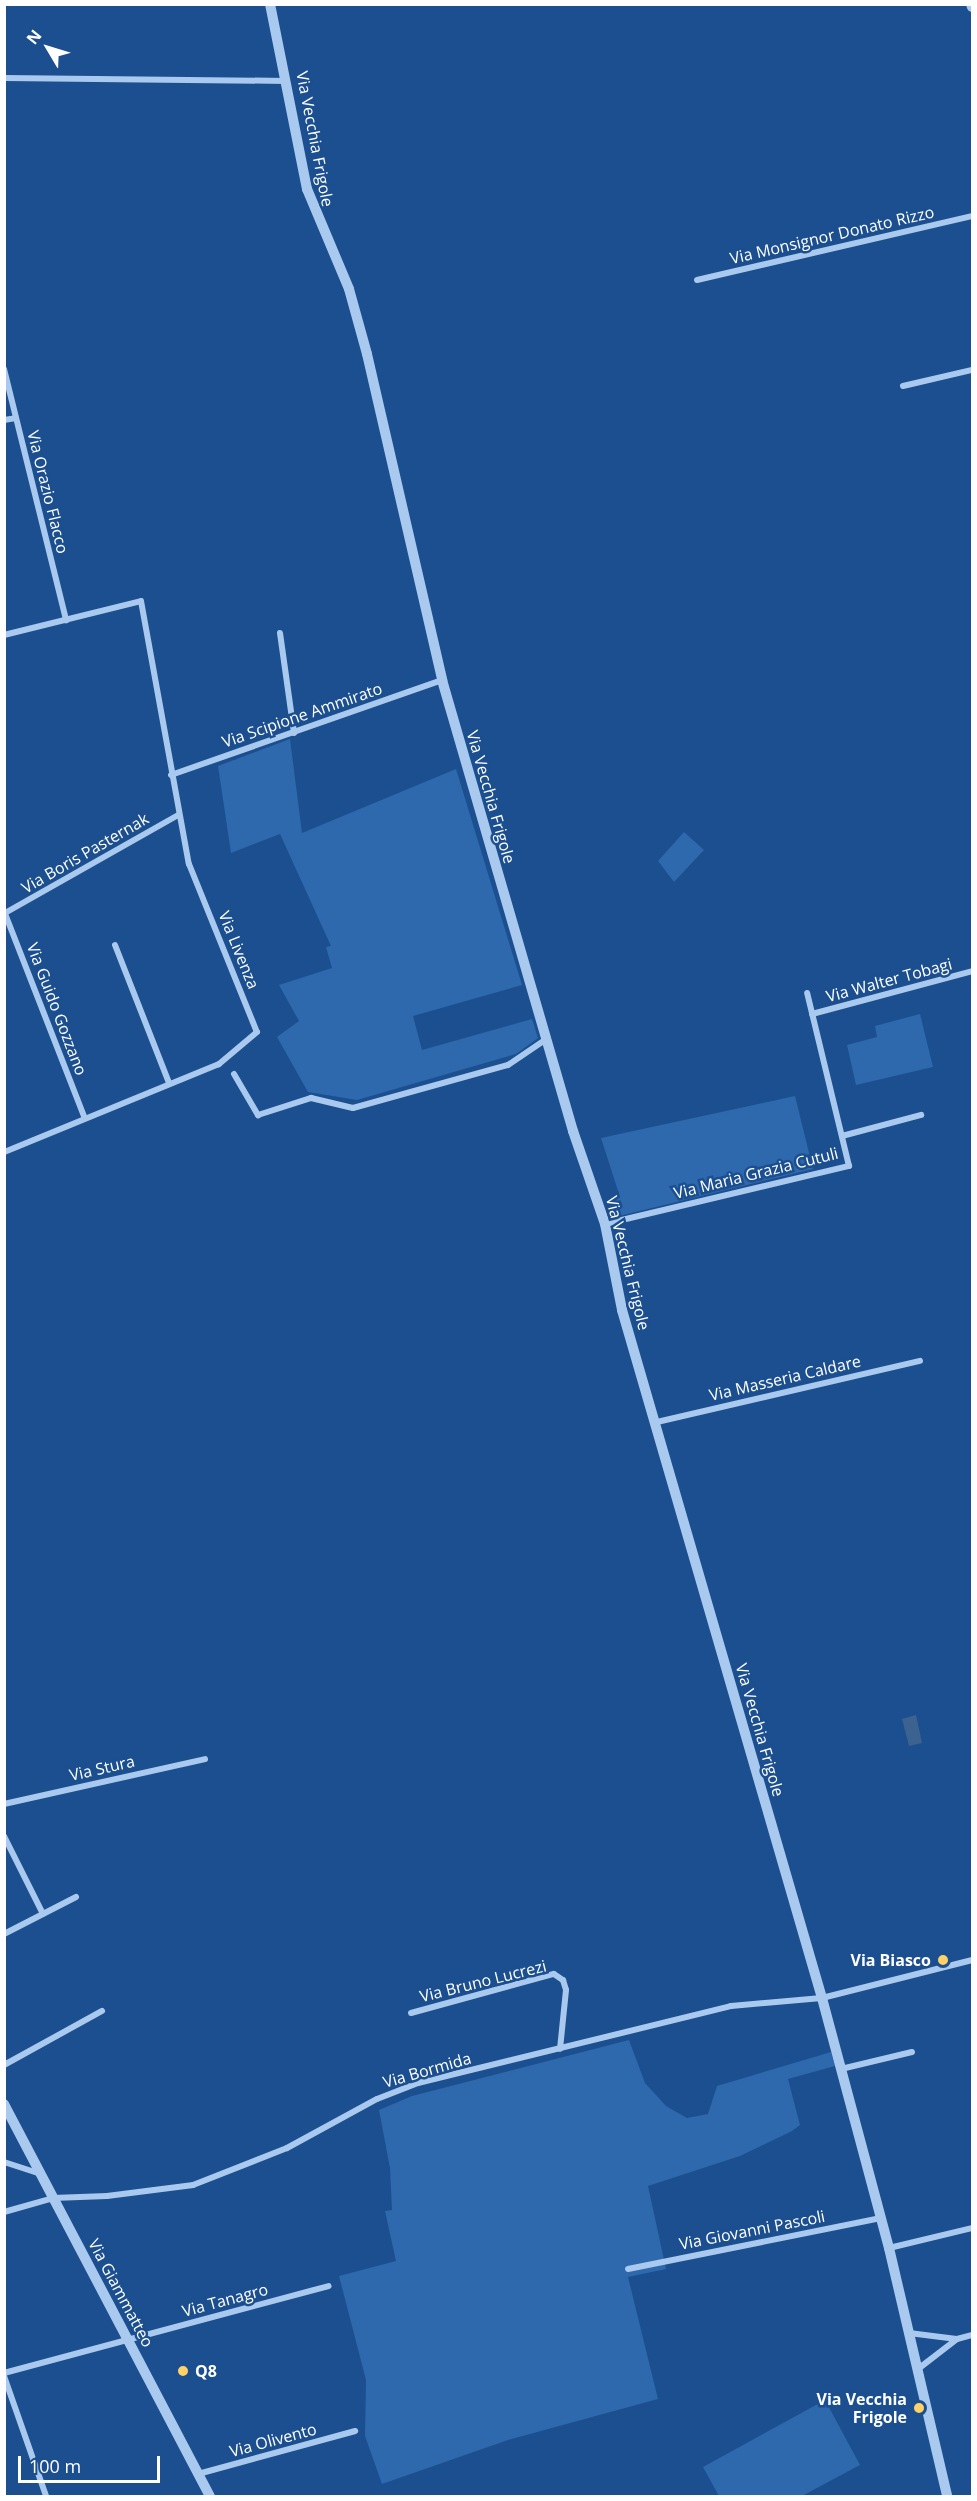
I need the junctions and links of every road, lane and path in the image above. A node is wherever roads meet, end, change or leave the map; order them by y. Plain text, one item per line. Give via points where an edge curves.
1 (270, 4) edge
2 (4, 78) edge
3 (289, 81) junction
4 (972, 216) edge
5 (697, 280) dead end
6 (4, 369) edge
7 (972, 369) edge
8 (903, 386) dead end
9 (16, 418) junction
10 (4, 420) edge
11 (66, 620) junction
12 (280, 633) dead end
13 (4, 635) edge
14 (442, 680) junction
15 (294, 733) junction
16 (171, 775) junction
17 (178, 815) junction
18 (5, 912) edge
19 (115, 945) dead end
20 (972, 971) edge
21 (807, 993) dead end
22 (812, 1014) junction
23 (546, 1040) junction
24 (234, 1074) dead end
25 (169, 1083) junction
26 (921, 1114) dead end
27 (84, 1116) junction
28 (842, 1136) junction
29 (4, 1152) edge
30 (605, 1224) junction
31 (920, 1361) dead end
32 (657, 1422) junction
33 (205, 1759) dead end
34 (4, 1804) edge
35 (4, 1836) edge
36 (76, 1897) dead end
37 (43, 1914) junction
38 (4, 1934) edge
39 (972, 1960) edge
40 (822, 1998) junction
41 (102, 2011) dead end
42 (411, 2013) dead end
43 (560, 2049) junction
44 (912, 2052) dead end
45 (4, 2065) edge
46 (840, 2069) junction
47 (4, 2104) edge
48 (4, 2162) edge
49 (41, 2174) junction
50 (53, 2198) junction
51 (4, 2212) edge
52 (881, 2218) junction
53 (972, 2228) edge
54 (889, 2248) junction
55 (628, 2269) dead end
56 (329, 2286) dead end
57 (909, 2333) junction
58 (972, 2335) edge
59 (957, 2339) junction
60 (129, 2340) junction
61 (917, 2369) junction
62 (4, 2375) edge
63 (355, 2431) dead end
64 (197, 2474) junction
65 (46, 2496) edge
66 (210, 2496) edge
67 (947, 2496) edge

1 - 3 street, Via Vecchia Frigole
2 - 3 street
3 - 14 street, Via Vecchia Frigole via 307,189 349,289
4 - 5 street, Via Monsignor Donato Rizzo
6 - 9 street, Via Orazio Flacco
7 - 8 street
9 - 10 street
9 - 11 street, Via Orazio Flacco
11 - 13 street
11 - 16 street, Via Livenza via 141,601
12 - 15 street
14 - 15 street, Via Scipione Ammirato
14 - 23 street, Via Vecchia Frigole
15 - 16 street, Via Scipione Ammirato
16 - 17 street, Via Livenza
17 - 18 street, Via Boris Pasternak
17 - 25 street, Via Livenza via 189,864 257,1032 219,1064
18 - 27 street, Via Guido Gozzano
19 - 25 street
20 - 22 street, Via Walter Tobagi
21 - 22 street, Via Maria Grazia Cutuli
22 - 28 street, Via Maria Grazia Cutuli
23 - 24 street via 508,1065 353,1108 311,1098 258,1115
23 - 30 street, Via Vecchia Frigole
25 - 27 street, Via Livenza
26 - 28 street
27 - 29 street, Via Livenza
28 - 30 street, Via Maria Grazia Cutuli via 849,1166
30 - 32 street, Via Vecchia Frigole via 622,1310
31 - 32 street, Via Masseria Caldare
32 - 40 street, Via Vecchia Frigole
33 - 34 street, Via Stura
35 - 37 street
36 - 37 street
37 - 38 street
39 - 40 street, Via Bormida
40 - 43 street, Via Bormida via 731,2006
40 - 46 street, Via Vecchia Frigole
41 - 45 street
42 - 43 street, Via Bruno Lucrezi via 554,1974 563,1980 566,1990
43 - 50 street, Via Bormida via 408,2087 286,2148 193,2185 107,2196
44 - 46 street
46 - 52 street, Via Vecchia Frigole
47 - 49 street, Via Giammatteo
48 - 49 street
49 - 50 street, Via Giammatteo
50 - 51 street, Via Bormida
50 - 60 street, Via Giammatteo
52 - 54 street, Via Vecchia Frigole
52 - 55 street, Via Giovanni Pascoli
53 - 54 street
54 - 57 street, Via Vecchia Frigole
56 - 60 street, Via Tanagro
57 - 59 street
57 - 61 street, Via Vecchia Frigole
58 - 59 street
59 - 61 street
60 - 62 street, Via Tanagro
60 - 64 street, Via Giammatteo
61 - 67 street, Via Vecchia Frigole
62 - 65 street
63 - 64 street, Via Olivento
64 - 66 street, Via Giammatteo

